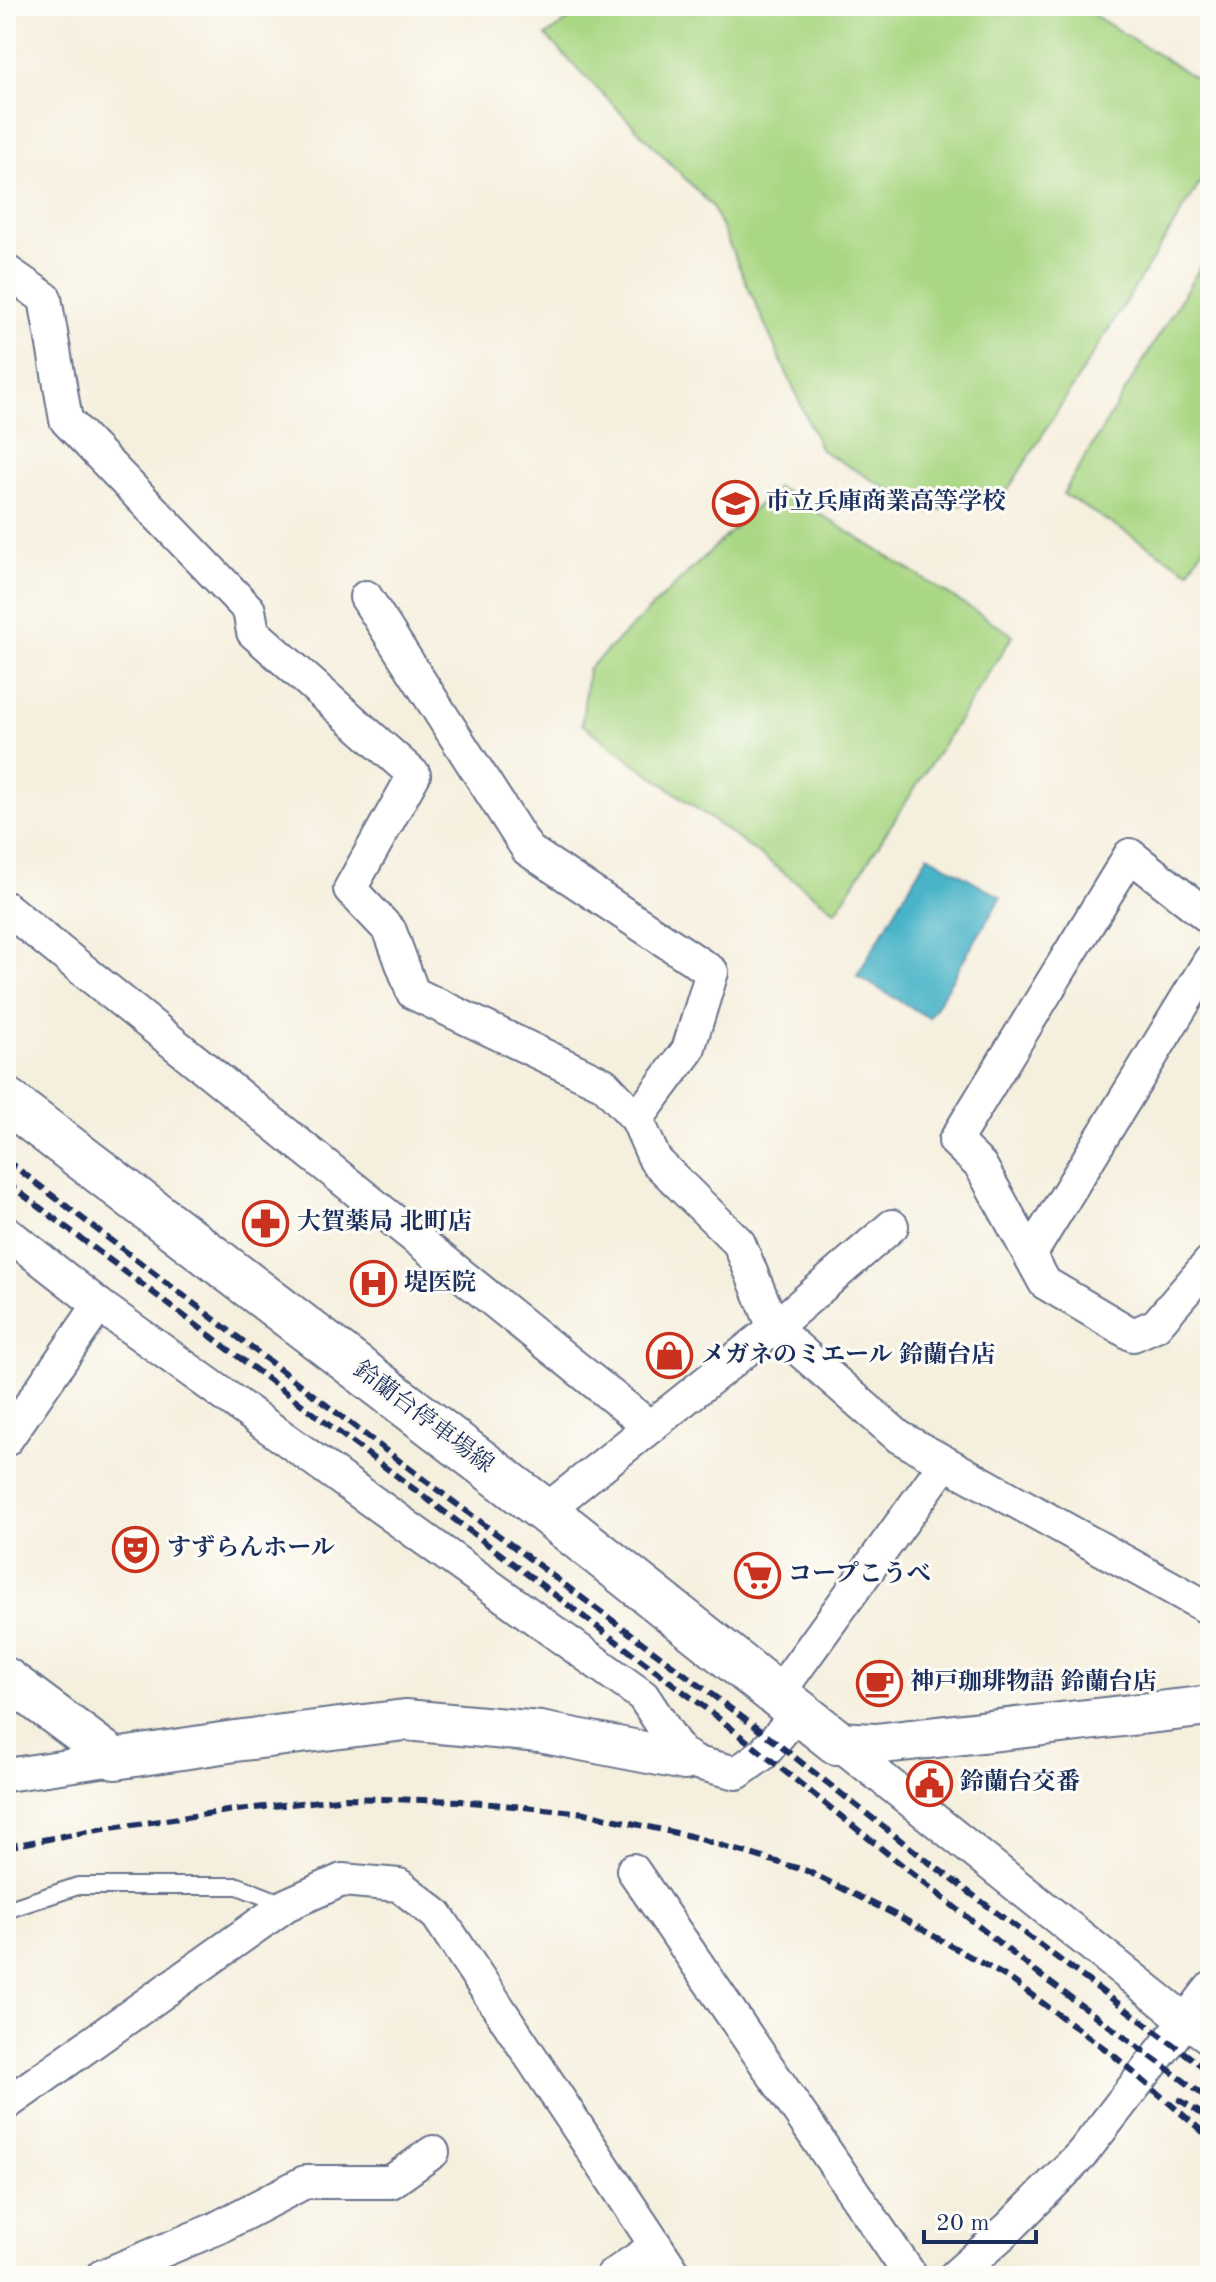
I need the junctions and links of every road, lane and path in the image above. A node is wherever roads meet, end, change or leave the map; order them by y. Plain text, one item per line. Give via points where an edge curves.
1 (6, 271) edge
2 (366, 597) dead end
3 (6, 908) edge
4 (1210, 918) edge
5 (1210, 960) edge
6 (6, 1100) edge
7 (637, 1119) junction
8 (892, 1226) dead end
9 (6, 1232) edge
10 (1030, 1255) junction
11 (1210, 1262) edge
12 (99, 1305) junction
13 (774, 1328) junction
14 (650, 1427) junction
15 (6, 1440) edge
16 (945, 1463) junction
17 (545, 1511) junction
18 (1209, 1607) edge
19 (6, 1678) edge
20 (789, 1703) junction
21 (1210, 1706) edge
22 (837, 1742) junction
23 (115, 1759) junction
24 (685, 1760) junction
25 (6, 1775) edge
26 (633, 1870) dead end
27 (286, 1905) junction
28 (6, 1910) edge
29 (1210, 1989) edge
30 (1197, 2029) edge
31 (6, 2104) edge
32 (433, 2152) dead end
33 (656, 2246) junction
34 (102, 2276) edge
35 (612, 2276) edge
36 (676, 2276) edge
37 (911, 2276) edge
38 (955, 2276) edge

1 - 7 street via 45,298 66,420 249,610 253,632 414,775 350,889 390,931 413,993 604,1084
2 - 7 street via 528,850 712,972 688,1050
3 - 14 street
4 - 10 street via 1130,855 955,1141 981,1166
5 - 10 street
6 - 17 main road, 鈴蘭台停車場線
7 - 13 street via 655,1160 739,1243
8 - 13 street
9 - 12 street
10 - 11 street via 1045,1283 1133,1335 1156,1325
12 - 15 street
12 - 24 street via 643,1696
13 - 14 street
13 - 16 street via 899,1437
14 - 17 street
16 - 18 street
16 - 20 street
17 - 20 main road, 鈴蘭台停車場線
19 - 23 street
20 - 22 main road, 鈴蘭台停車場線
20 - 24 street via 763,1754 737,1773
21 - 22 street via 875,1744
22 - 30 street
23 - 24 street via 405,1720 540,1732
23 - 25 street
26 - 37 street
27 - 28 lane via 238,1886 78,1886
27 - 31 street
27 - 33 street via 342,1880 399,1885 437,1915
29 - 30 street
30 - 38 street via 1144,2075 1081,2155
32 - 34 street via 391,2182 305,2182 215,2229
33 - 35 street
33 - 36 street

